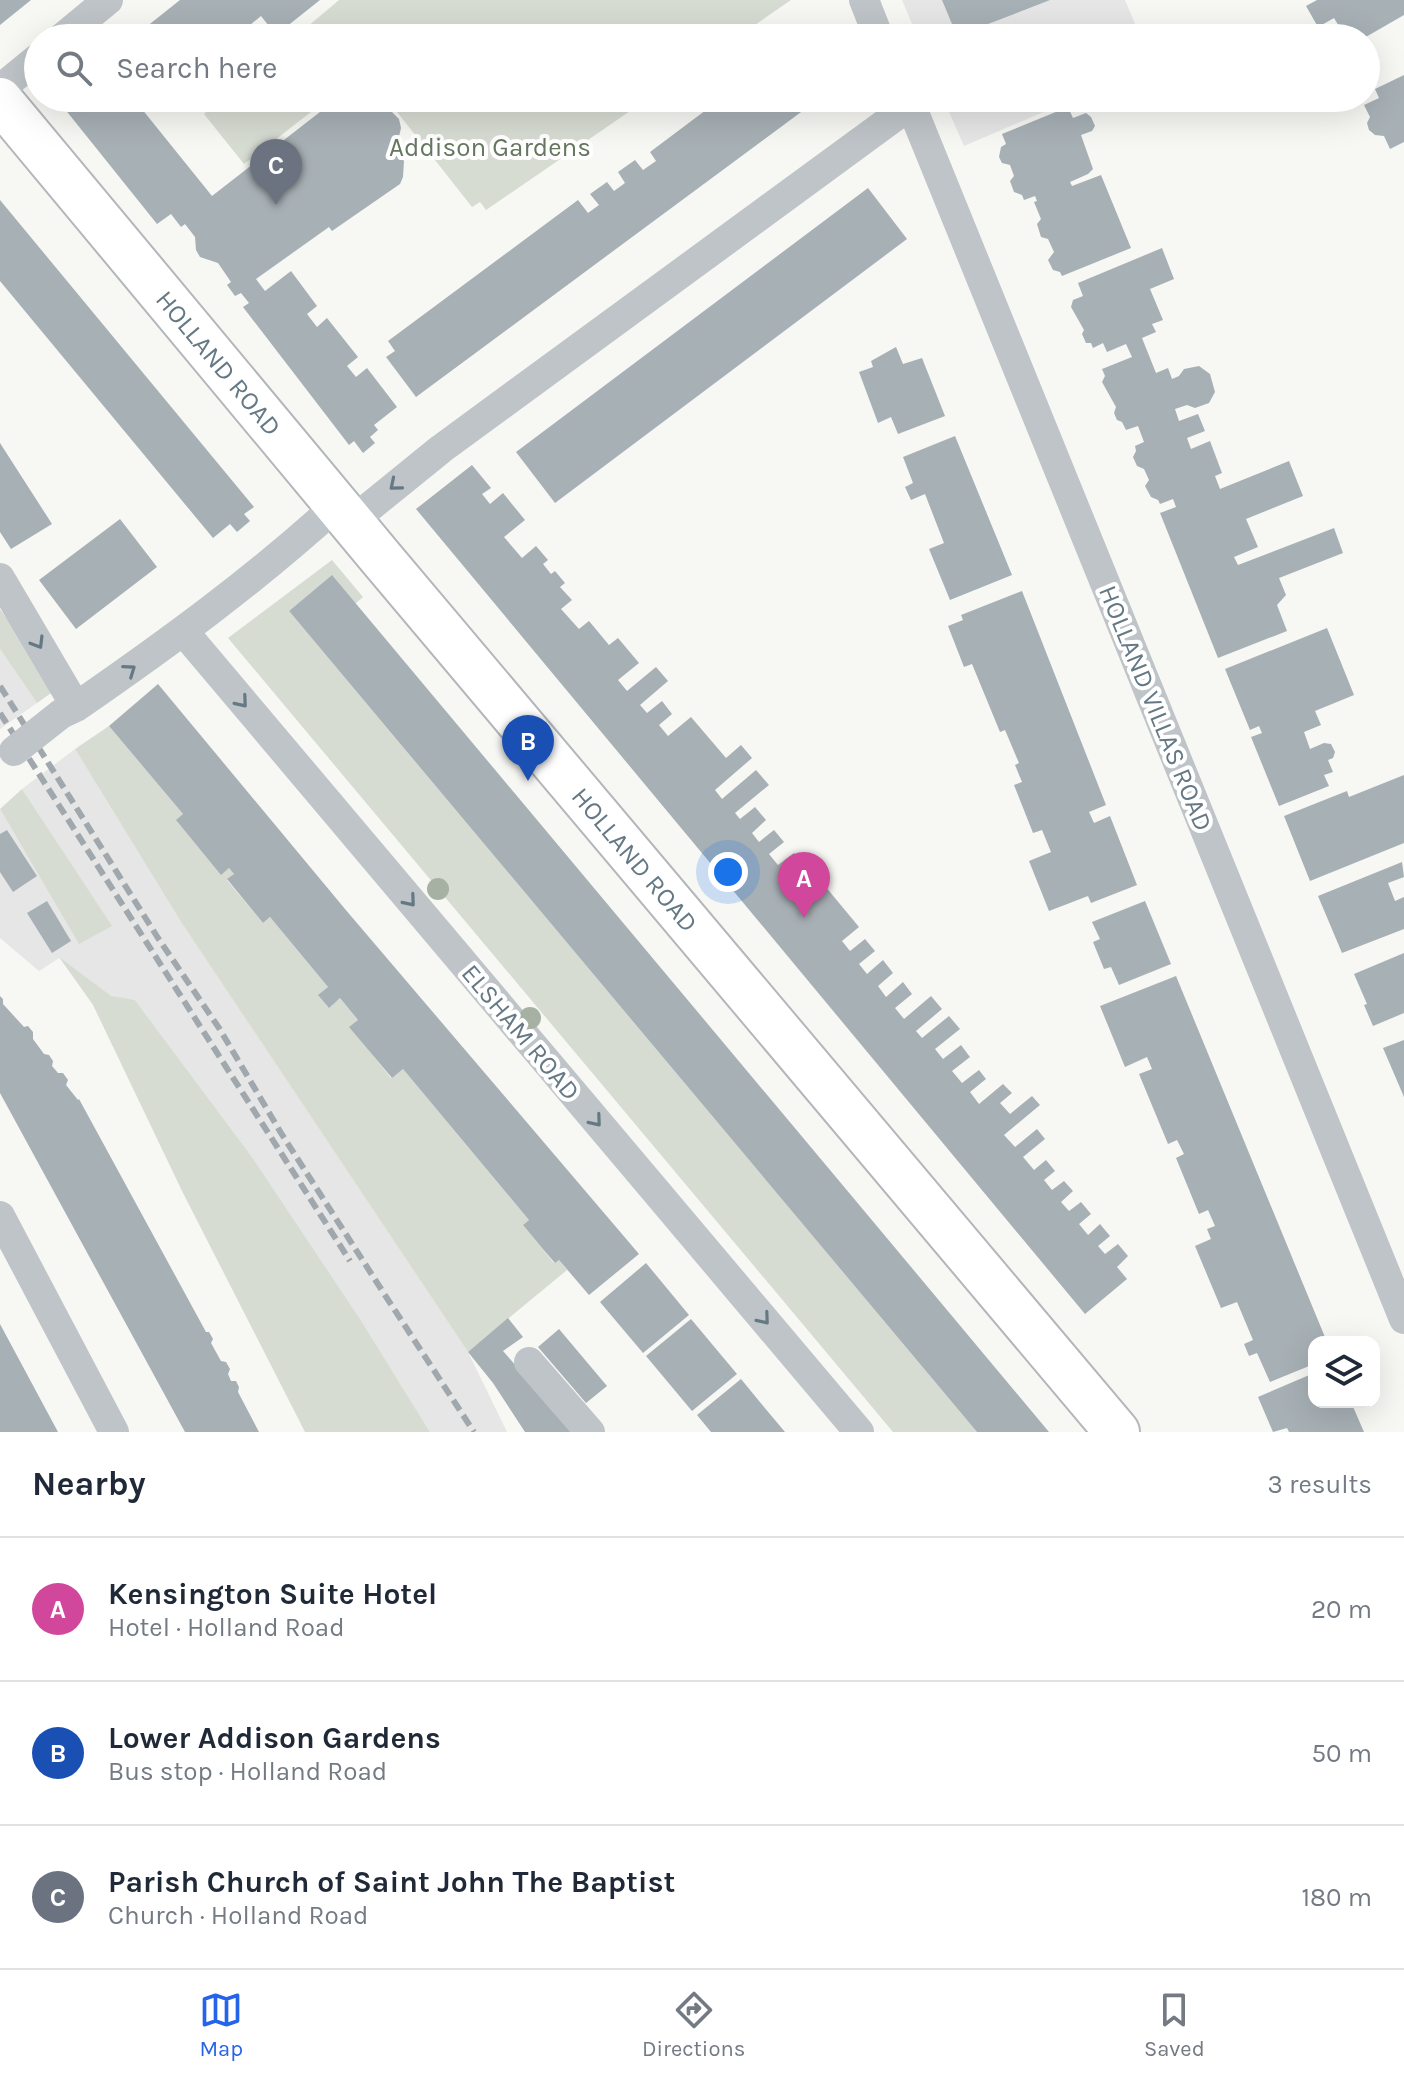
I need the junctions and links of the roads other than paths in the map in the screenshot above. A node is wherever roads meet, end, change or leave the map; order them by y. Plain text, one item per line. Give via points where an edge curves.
1 (108, 0) edge
2 (864, 0) edge
3 (79, 24) edge
4 (873, 24) edge
5 (24, 69) edge
6 (0, 89) edge
7 (0, 100) edge
8 (895, 112) edge
9 (914, 112) edge
10 (344, 514) junction
11 (0, 578) edge
12 (184, 632) junction
13 (69, 711) junction
14 (7, 756) edge
15 (0, 1216) edge
16 (1404, 1319) edge
17 (529, 1362) dead end
18 (114, 1432) edge
19 (590, 1432) edge
20 (859, 1432) edge
21 (1117, 1432) edge

1 - 3 street
2 - 4 street
5 - 6 street
7 - 10 highway, HOLLAND ROAD
8 -> 10 street via 441,449
9 - 16 street, HOLLAND VILLAS ROAD
10 - 12 street
10 - 21 highway, HOLLAND ROAD
11 -> 13 street
13 -> 12 street
12 -> 20 street, ELSHAM ROAD
13 - 14 street, bridge
15 - 18 street
17 - 19 street

